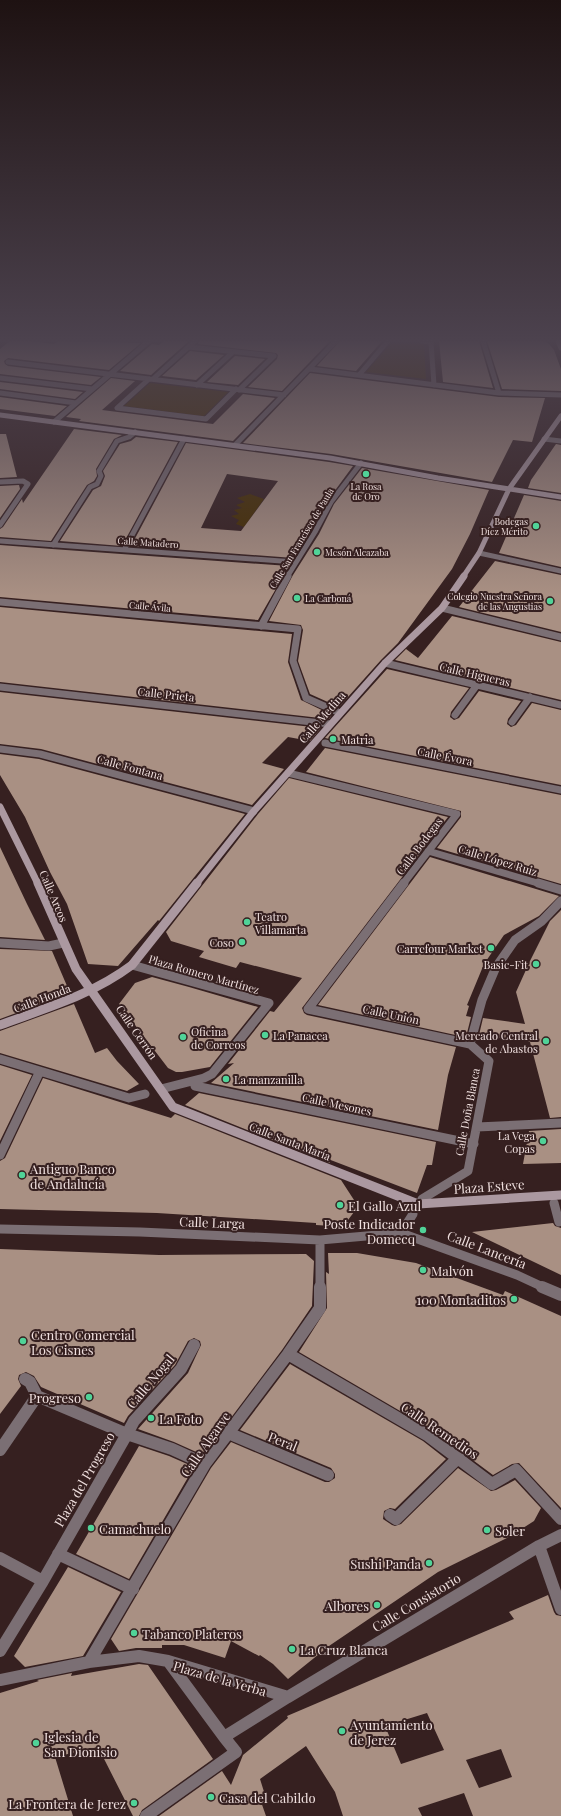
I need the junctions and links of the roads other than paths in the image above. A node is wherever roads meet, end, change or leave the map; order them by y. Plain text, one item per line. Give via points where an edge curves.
1 (84, 426) edge
2 (253, 426) edge
3 (554, 426) edge
4 (134, 432) junction
5 (184, 439) junction
6 (544, 439) junction
7 (561, 441) edge
8 (235, 445) junction
9 (361, 463) junction
10 (0, 482) edge
11 (508, 489) junction
12 (561, 497) edge
13 (0, 525) edge
14 (0, 541) edge
15 (54, 545) junction
16 (124, 550) junction
17 (479, 553) junction
18 (295, 562) junction
19 (561, 571) edge
20 (0, 602) edge
21 (442, 608) junction
22 (261, 626) junction
23 (561, 637) edge
24 (385, 663) junction
25 (477, 685) junction
26 (0, 687) edge
27 (530, 697) junction
28 (561, 705) edge
29 (340, 713) junction
30 (455, 715) dead end
31 (512, 722) dead end
32 (330, 724) junction
33 (325, 743) dead end
34 (0, 749) edge
35 (288, 773) junction
36 (561, 790) edge
37 (0, 809) edge
38 (254, 811) junction
39 (428, 851) junction
40 (561, 890) edge
41 (561, 901) edge
42 (0, 942) edge
43 (63, 943) junction
44 (132, 965) junction
45 (92, 990) junction
46 (308, 1009) joint
47 (0, 1025) edge
48 (470, 1044) junction
49 (0, 1059) edge
50 (40, 1071) junction
51 (195, 1086) dead end
52 (161, 1089) junction
53 (145, 1094) dead end
54 (561, 1123) edge
55 (477, 1127) junction
56 (474, 1144) junction
57 (0, 1156) edge
58 (561, 1195) edge
59 (421, 1201) junction
60 (554, 1203) dead end
61 (413, 1214) dead end
62 (559, 1222) dead end
63 (0, 1229) edge
64 (402, 1233) junction
65 (320, 1240) junction
66 (561, 1295) edge
67 (194, 1345) dead end
68 (288, 1354) junction
69 (25, 1380) dead end
70 (37, 1396) junction
71 (228, 1433) junction
72 (127, 1434) junction
73 (0, 1450) edge
74 (459, 1457) junction
75 (205, 1464) junction
76 (328, 1475) dead end
77 (390, 1515) dead end
78 (561, 1519) edge
79 (561, 1535) edge
80 (539, 1546) junction
81 (58, 1554) junction
82 (0, 1558) edge
83 (43, 1581) junction
84 (133, 1589) junction
85 (561, 1609) edge
86 (0, 1651) edge
87 (168, 1661) junction
88 (89, 1662) junction
89 (0, 1680) edge
90 (288, 1697) junction
91 (224, 1737) junction
92 (146, 1816) edge

1 - 4 street
2 - 8 street
3 - 6 street, Calle Medina
4 - 5 street
4 - 15 street via 129,437 117,441 99,471 99,480 90,487
5 - 8 street
5 - 16 street
6 - 7 street
6 - 11 street, Calle Medina
8 - 9 street
9 - 11 street
9 - 18 street, Calle San Francisco de Paula via 330,502 315,532
10 - 13 street via 23,481 28,484
11 - 12 street
11 - 17 street, Calle Medina
14 - 15 street, Calle Matadero
15 - 16 street, Calle Matadero
16 - 18 street, Calle Matadero
17 - 19 street
17 - 21 street, Calle Medina
18 - 22 street, Calle San Francisco de Paula
20 - 22 street, Calle Ávila
21 - 23 street
21 - 24 street, Calle Medina
22 - 29 street, Calle Ávila via 298,629 293,661 306,698
24 - 25 street, Calle Higueras
24 - 29 street, Calle Medina
25 - 27 street, Calle Higueras
25 - 30 street
26 - 32 street, Calle Prieta
27 - 28 street, Calle Higueras
27 - 31 street
29 - 32 street, Calle Medina
32 - 35 street, Calle Medina
33 - 36 street, Calle Évora
34 - 38 street, Calle Fontana via 40,754
35 - 38 street, Calle Medina
35 - 39 street, Calle Bodegas via 457,814
37 - 43 street, Calle Arcos
38 - 44 street, Calle Medina
39 - 40 street, Calle López Ruiz
39 - 46 street, Calle Bodegas
41 - 48 street via 542,921 515,940 496,967 482,1000
42 - 43 street via 49,946
43 - 45 street, Calle Arcos via 76,969
44 - 45 street, Calle Medina via 123,973
44 - 52 street, Plaza Romero Martínez via 269,1004 212,1074
45 - 47 street, Calle Honda
45 - 52 street, Calle Cerrón
46 - 48 street, Calle Unión
48 - 55 street, Calle Doña Blanca via 489,1061
49 - 50 street
50 - 53 street via 129,1098
50 - 57 street
51 - 56 street, Calle Mesones
52 - 59 street, Calle Santa María via 173,1107 181,1111
54 - 55 street
55 - 56 street, Calle Doña Blanca
56 - 59 street, Calle Doña Blanca via 468,1171
58 - 59 street, Plaza Esteve
60 - 62 street
61 - 64 street
63 - 65 street, Calle Larga
64 - 65 street, Calle Larga
64 - 66 street, Calle Lancería via 517,1275
65 - 68 street, Calle Algarve via 320,1308
67 - 72 street, Calle Nogal via 181,1369 134,1421
68 - 71 street, Calle Algarve
68 - 74 street, Calle Remedios via 427,1435
69 - 70 street via 30,1382
70 - 72 street, Plaza del Progreso
70 - 73 street
71 - 75 street, Calle Algarve
71 - 76 street, Peral
72 - 75 street
72 - 81 street, Plaza del Progreso
74 - 77 street via 396,1519
74 - 78 street, Calle Remedios via 492,1484 516,1470
75 - 84 street, Calle Algarve
79 - 80 street, Calle Consistorio
80 - 85 street
80 - 90 street, Calle Consistorio
81 - 83 street, Plaza del Progreso
81 - 84 street
82 - 83 street
83 - 86 street, Plaza del Progreso
84 - 88 street, Calle Algarve
87 - 88 street via 138,1656
87 - 90 street, Plaza de la Yerba
87 - 91 street, Plaza de la Yerba
88 - 89 street
90 - 91 street, Plaza de la Yerba
91 - 92 street, Plaza de la Yerba via 236,1752

